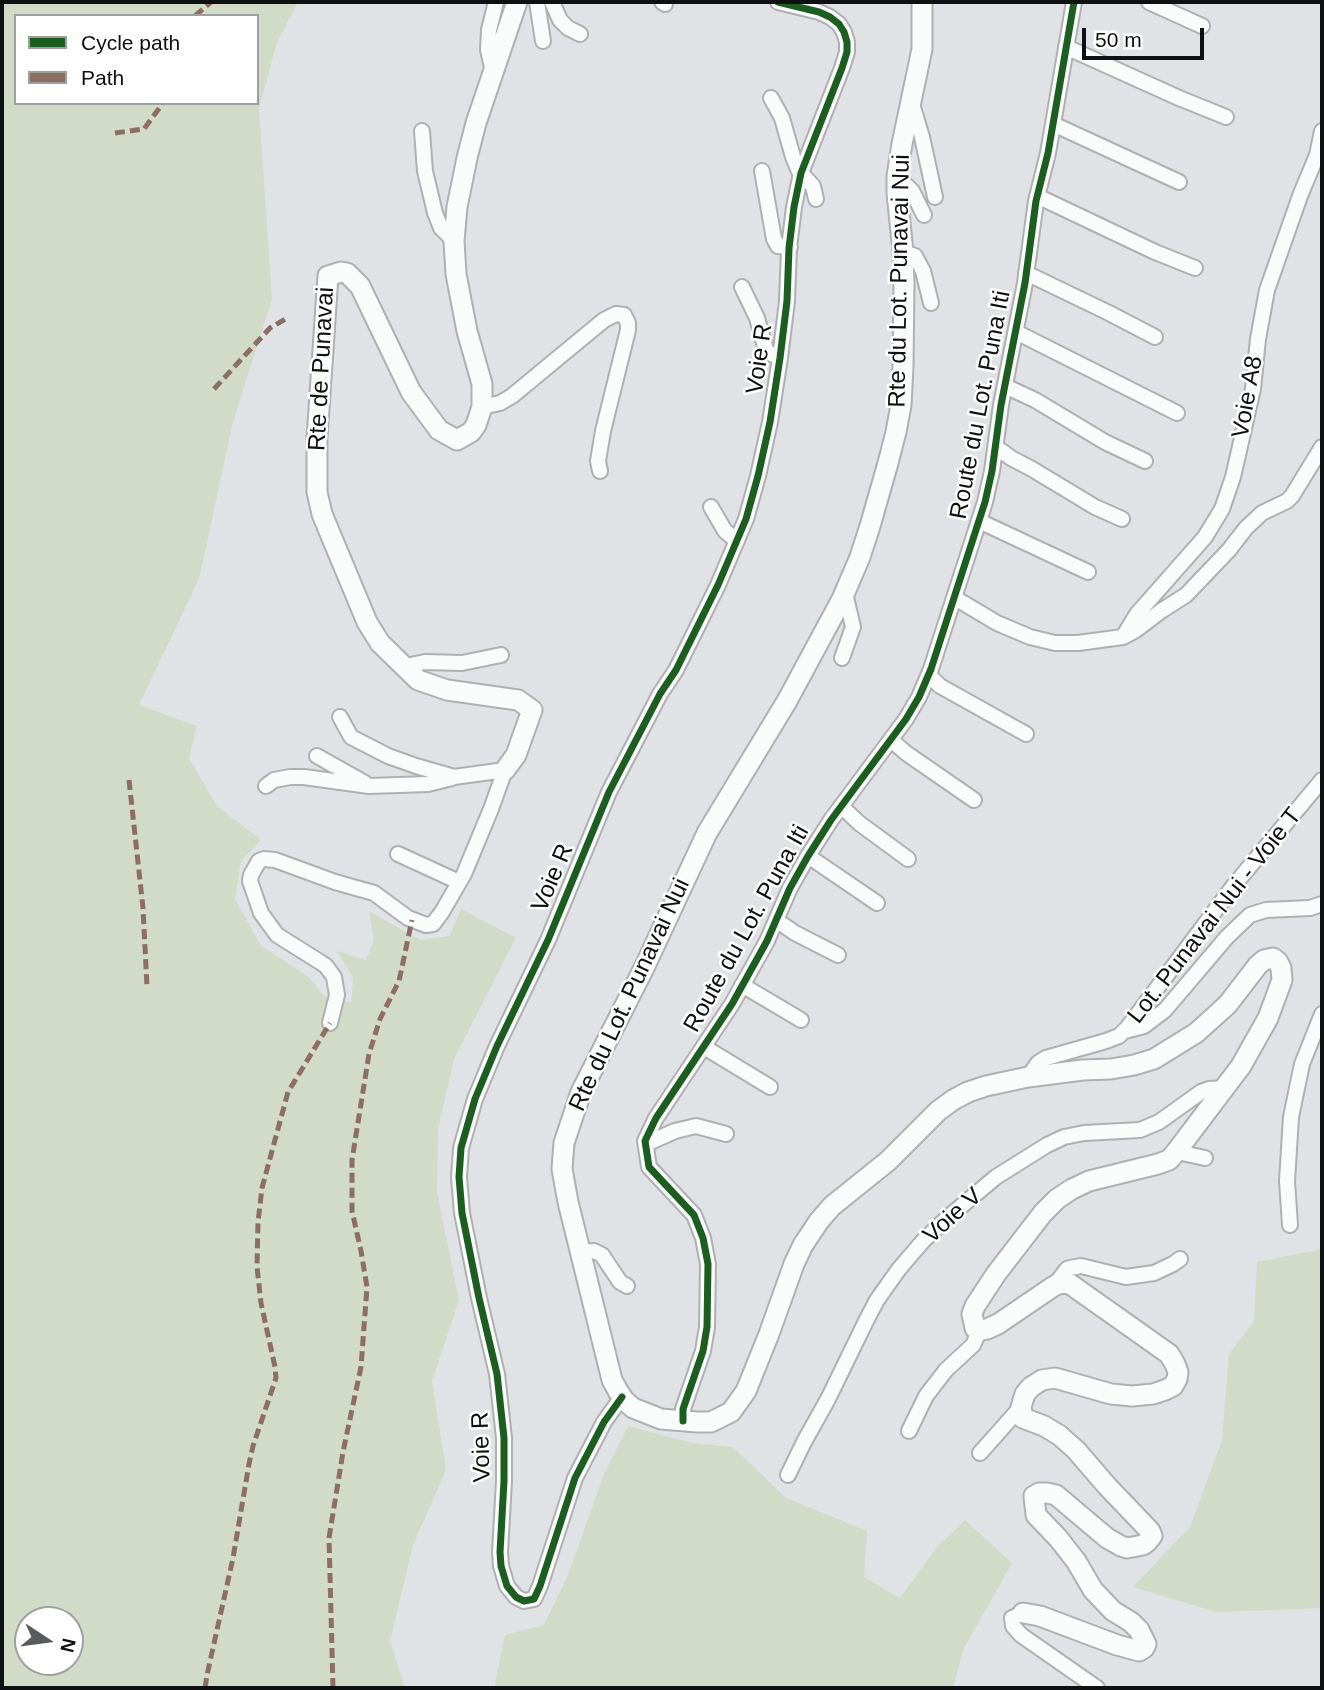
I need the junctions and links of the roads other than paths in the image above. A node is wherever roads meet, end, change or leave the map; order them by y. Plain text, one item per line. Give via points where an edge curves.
1 (488, 2) edge
2 (496, 2) edge
3 (517, 2) edge
4 (537, 2) edge
5 (552, 2) edge
6 (778, 2) edge
7 (922, 2) edge
8 (1074, 2) edge
9 (1149, 2) edge
10 (1202, 26) dead end
11 (489, 30) junction
12 (580, 34) dead end
13 (543, 41) dead end
14 (1066, 47) junction
15 (493, 73) junction
16 (771, 98) dead end
17 (912, 103) junction
18 (1226, 117) dead end
19 (1053, 124) junction
20 (422, 131) dead end
21 (1322, 131) edge
22 (762, 171) dead end
23 (801, 174) junction
24 (897, 176) junction
25 (1179, 182) dead end
26 (1037, 196) junction
27 (935, 197) dead end
28 (816, 199) dead end
29 (924, 215) dead end
30 (454, 242) junction
31 (790, 247) junction
32 (903, 252) junction
33 (1195, 268) dead end
34 (1026, 273) junction
35 (742, 288) dead end
36 (931, 303) dead end
37 (1016, 332) junction
38 (1155, 337) dead end
39 (780, 358) junction
40 (1004, 386) junction
41 (482, 407) junction
42 (1177, 413) dead end
43 (996, 447) junction
44 (1322, 447) edge
45 (1145, 461) dead end
46 (600, 471) dead end
47 (711, 507) dead end
48 (1122, 519) dead end
49 (979, 521) junction
50 (737, 541) junction
51 (1088, 572) dead end
52 (845, 593) junction
53 (955, 598) junction
54 (1123, 637) junction
55 (502, 655) dead end
56 (842, 659) dead end
57 (406, 666) junction
58 (929, 675) junction
59 (341, 717) dead end
60 (1026, 734) dead end
61 (891, 740) junction
62 (317, 756) dead end
63 (505, 770) junction
64 (454, 777) junction
65 (1322, 780) edge
66 (266, 786) dead end
67 (369, 786) junction
68 (974, 800) dead end
69 (841, 806) junction
70 (398, 854) dead end
71 (808, 856) junction
72 (908, 859) dead end
73 (459, 882) junction
74 (877, 903) dead end
75 (1322, 904) edge
76 (776, 920) junction
77 (838, 955) dead end
78 (742, 985) junction
79 (1322, 1014) edge
80 (801, 1020) dead end
81 (330, 1023) dead end
82 (1124, 1031) junction
83 (704, 1046) junction
84 (1028, 1077) junction
85 (769, 1087) dead end
86 (1223, 1088) junction
87 (726, 1134) dead end
88 (646, 1143) junction
89 (1177, 1152) junction
90 (1205, 1158) dead end
91 (1290, 1225) dead end
92 (581, 1252) junction
93 (1180, 1259) dead end
94 (627, 1286) dead end
95 (1054, 1286) junction
96 (980, 1331) junction
97 (622, 1398) junction
98 (1021, 1407) junction
99 (683, 1421) junction
100 (909, 1431) dead end
101 (980, 1453) dead end
102 (788, 1475) dead end
103 (1023, 1614) joint
104 (1097, 1688) edge

1 - 11 street
2 - 11 street
3 - 15 main road
4 - 13 street
5 - 12 street via 559,20
6 - 23 street, Voie R via 830,17 847,41 842,68
7 - 17 main road, Rte du Lot. Punavai Nui via 922,49
8 - 14 street, Route du Lot. Puna Iti
9 - 10 street
11 - 15 street
14 - 18 street
14 - 19 street, Route du Lot. Puna Iti
15 - 30 main road via 467,158
16 - 23 street
17 - 24 main road, Rte du Lot. Punavai Nui
17 - 27 street
19 - 25 street
19 - 26 street, Route du Lot. Puna Iti
20 - 30 street via 435,213
21 - 54 street, Voie A8 via 1267,290 1253,388 1222,509 1205,537 1137,614
22 - 31 street via 774,239 778,246
23 - 28 street via 813,186
23 - 31 street, Voie R
24 - 29 street via 912,191
24 - 32 main road, Rte du Lot. Punavai Nui
26 - 33 street
26 - 34 street, Route du Lot. Puna Iti
30 - 41 main road via 467,331 482,384
31 - 39 street, Voie R
32 - 36 street via 915,256
32 - 52 main road, Rte du Lot. Punavai Nui via 901,405 880,494
34 - 37 street, Route du Lot. Puna Iti
34 - 38 street
35 - 39 street via 766,350
37 - 40 street, Route du Lot. Puna Iti
37 - 42 street
39 - 50 street, Voie R via 758,477
40 - 43 street, Route du Lot. Puna Iti
40 - 45 street
41 - 46 street via 512,396 604,320 624,315 628,330 603,431
41 - 57 main road, Rte de Punavai via 477,425 457,440 439,430 411,392 360,286 348,273 328,276 317,492 367,622 380,642
43 - 48 street
43 - 49 street, Route du Lot. Puna Iti
44 - 54 street via 1287,501 1262,513 1186,595
47 - 50 street
49 - 51 street
49 - 53 street, Route du Lot. Puna Iti
50 - 97 street, Voie R via 691,642 610,792 548,940 497,1046 461,1148 462,1213 497,1374 504,1438 501,1566 516,1597 524,1601 534,1598 575,1478
52 - 56 street via 853,627
52 - 92 main road, Rte du Lot. Punavai Nui via 787,701 707,833 581,1092 564,1143 562,1170
53 - 54 street via 997,623 1055,643
53 - 58 street, Route du Lot. Puna Iti
55 - 57 street
57 - 63 main road, Rte de Punavai via 418,680 447,690 518,700 533,710 516,755
58 - 60 street via 940,686
58 - 61 street, Route du Lot. Puna Iti
59 - 64 street via 351,737 388,756
61 - 68 street
61 - 69 street, Route du Lot. Puna Iti
62 - 67 street
63 - 64 street
63 - 73 street
64 - 67 street via 428,784
65 - 82 street, Lot. Punavai Nui - Voie T
66 - 67 street via 274,780 304,776
69 - 71 street, Route du Lot. Puna Iti
69 - 72 street
70 - 73 street
71 - 74 street
71 - 76 street, Route du Lot. Puna Iti
73 - 81 street via 433,924 426,925 408,918 374,892 275,860 259,861 250,881 261,914 277,935 320,962 334,977 337,995
75 - 82 street via 1251,915 1165,1010 1144,1026
76 - 77 street
76 - 78 street, Route du Lot. Puna Iti
78 - 80 street
78 - 83 street, Route du Lot. Puna Iti
79 - 91 street via 1302,1064 1290,1117
82 - 84 street, Lot. Punavai Nui - Voie T via 1106,1041 1046,1058
83 - 85 street
83 - 88 street, Route du Lot. Puna Iti via 656,1118
84 - 86 main road via 1111,1069 1154,1059 1196,1033 1228,1004 1258,965 1273,958 1281,968 1282,980 1268,1018
84 - 99 main road via 986,1086 953,1100 832,1206 803,1245 739,1402 711,1422
86 - 89 main road
86 - 102 street, Voie V via 1201,1092 1140,1130 1084,1133 1047,1145 996,1177 946,1219 877,1300
87 - 88 street via 696,1126
88 - 99 street via 649,1167 694,1214 708,1264 707,1327
89 - 90 street
89 - 96 main road via 1158,1164 1089,1181 1057,1199 1018,1244 975,1306 973,1322
92 - 94 street via 602,1255
92 - 97 main road, Rte du Lot. Punavai Nui via 612,1380
93 - 95 street via 1154,1273 1126,1277 1081,1266 1070,1268
95 - 96 main road
95 - 98 main road via 1070,1284 1169,1354 1177,1379 1165,1390 1132,1396 1055,1378 1042,1380 1025,1394
96 - 100 street via 973,1345 926,1396
97 - 99 main road via 647,1414
98 - 101 street
98 - 103 main road via 1023,1418 1059,1435 1076,1450 1152,1536 1143,1545 1121,1546 1056,1495 1034,1496 1036,1515 1076,1561 1093,1590 1139,1630 1146,1644 1139,1651
103 - 104 street via 1012,1618 1021,1635

